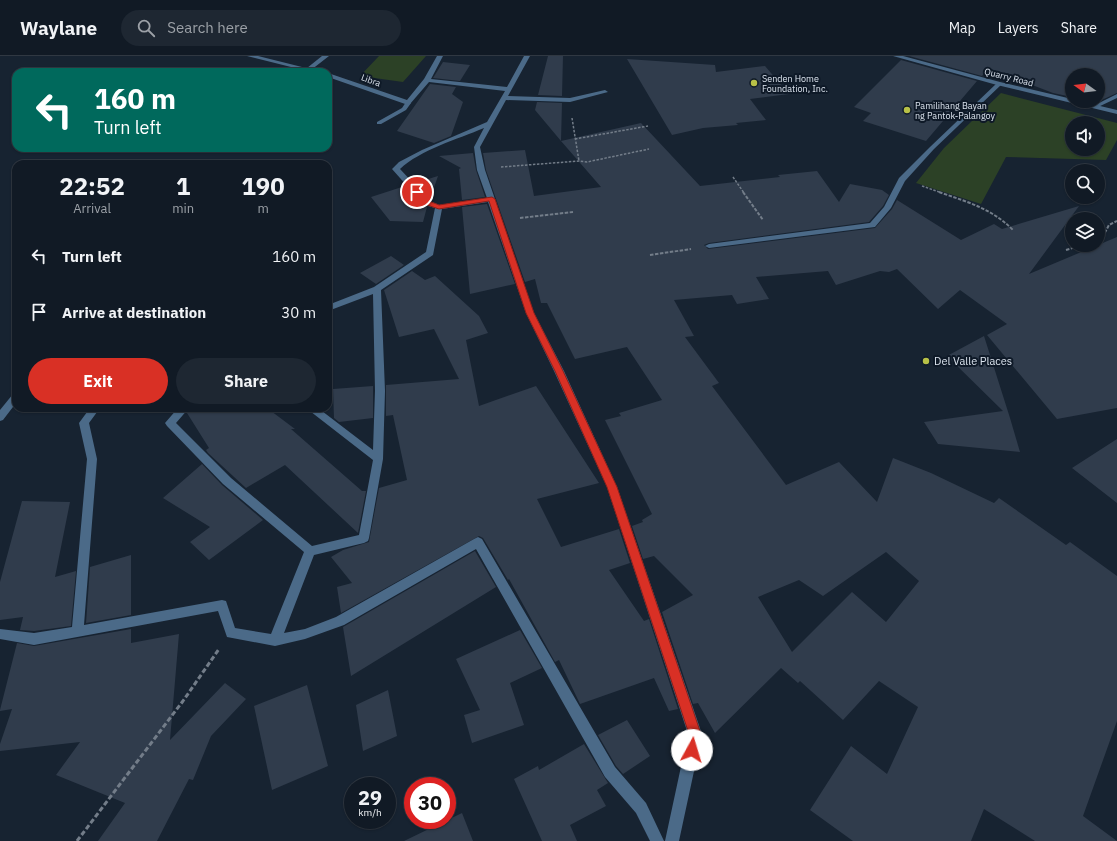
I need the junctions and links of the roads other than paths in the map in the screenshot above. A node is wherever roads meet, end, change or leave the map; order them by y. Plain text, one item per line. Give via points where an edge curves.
1 (250, 56) edge
2 (326, 56) edge
3 (440, 56) edge
4 (527, 56) edge
5 (896, 56) edge
6 (304, 68) edge
7 (310, 68) edge
8 (332, 76) edge
9 (427, 80) junction
10 (999, 84) junction
11 (508, 89) junction
12 (605, 92) dead end
13 (1117, 96) edge
14 (503, 98) junction
15 (1065, 99) edge
16 (1105, 101) edge
17 (408, 103) junction
18 (1102, 108) edge
19 (1117, 112) edge
20 (379, 123) dead end
21 (488, 124) junction
22 (492, 199) junction
23 (439, 207) junction
24 (709, 246) road end
25 (378, 289) junction
26 (332, 306) edge
27 (12, 401) edge
28 (92, 412) edge
29 (180, 412) edge
30 (316, 412) edge
31 (0, 417) edge
32 (378, 459) junction
33 (310, 551) junction
34 (78, 632) junction
35 (0, 634) edge
36 (274, 640) junction
37 (657, 841) edge
38 (672, 841) edge

1 - 6 street
2 - 7 street
3 - 9 street
4 - 11 street
5 - 10 street, Quarry Road
8 - 17 street, Libra
9 - 11 street
9 - 17 street
10 - 15 street, Quarry Road
10 - 24 street via 902,180 887,208 872,225
11 - 14 street
12 - 14 street via 570,100
13 - 16 street
14 - 21 street
17 - 20 street via 404,109
18 - 19 street, Quarry Road
21 - 22 street via 477,147 481,170
21 - 23 street via 398,165 396,170 427,203
22 - 23 street
22 - 38 street via 530,313 612,487 695,734
23 - 25 street via 430,253
25 - 26 street
25 - 32 street
27 - 31 street
28 - 34 street via 84,423 92,459
29 - 33 street via 170,423 227,481
30 - 32 street
32 - 33 street via 364,538
33 - 36 street
34 - 35 street via 34,639
34 - 36 street via 222,605 231,633
36 - 37 street via 305,634 340,621 478,542 610,772 641,808

